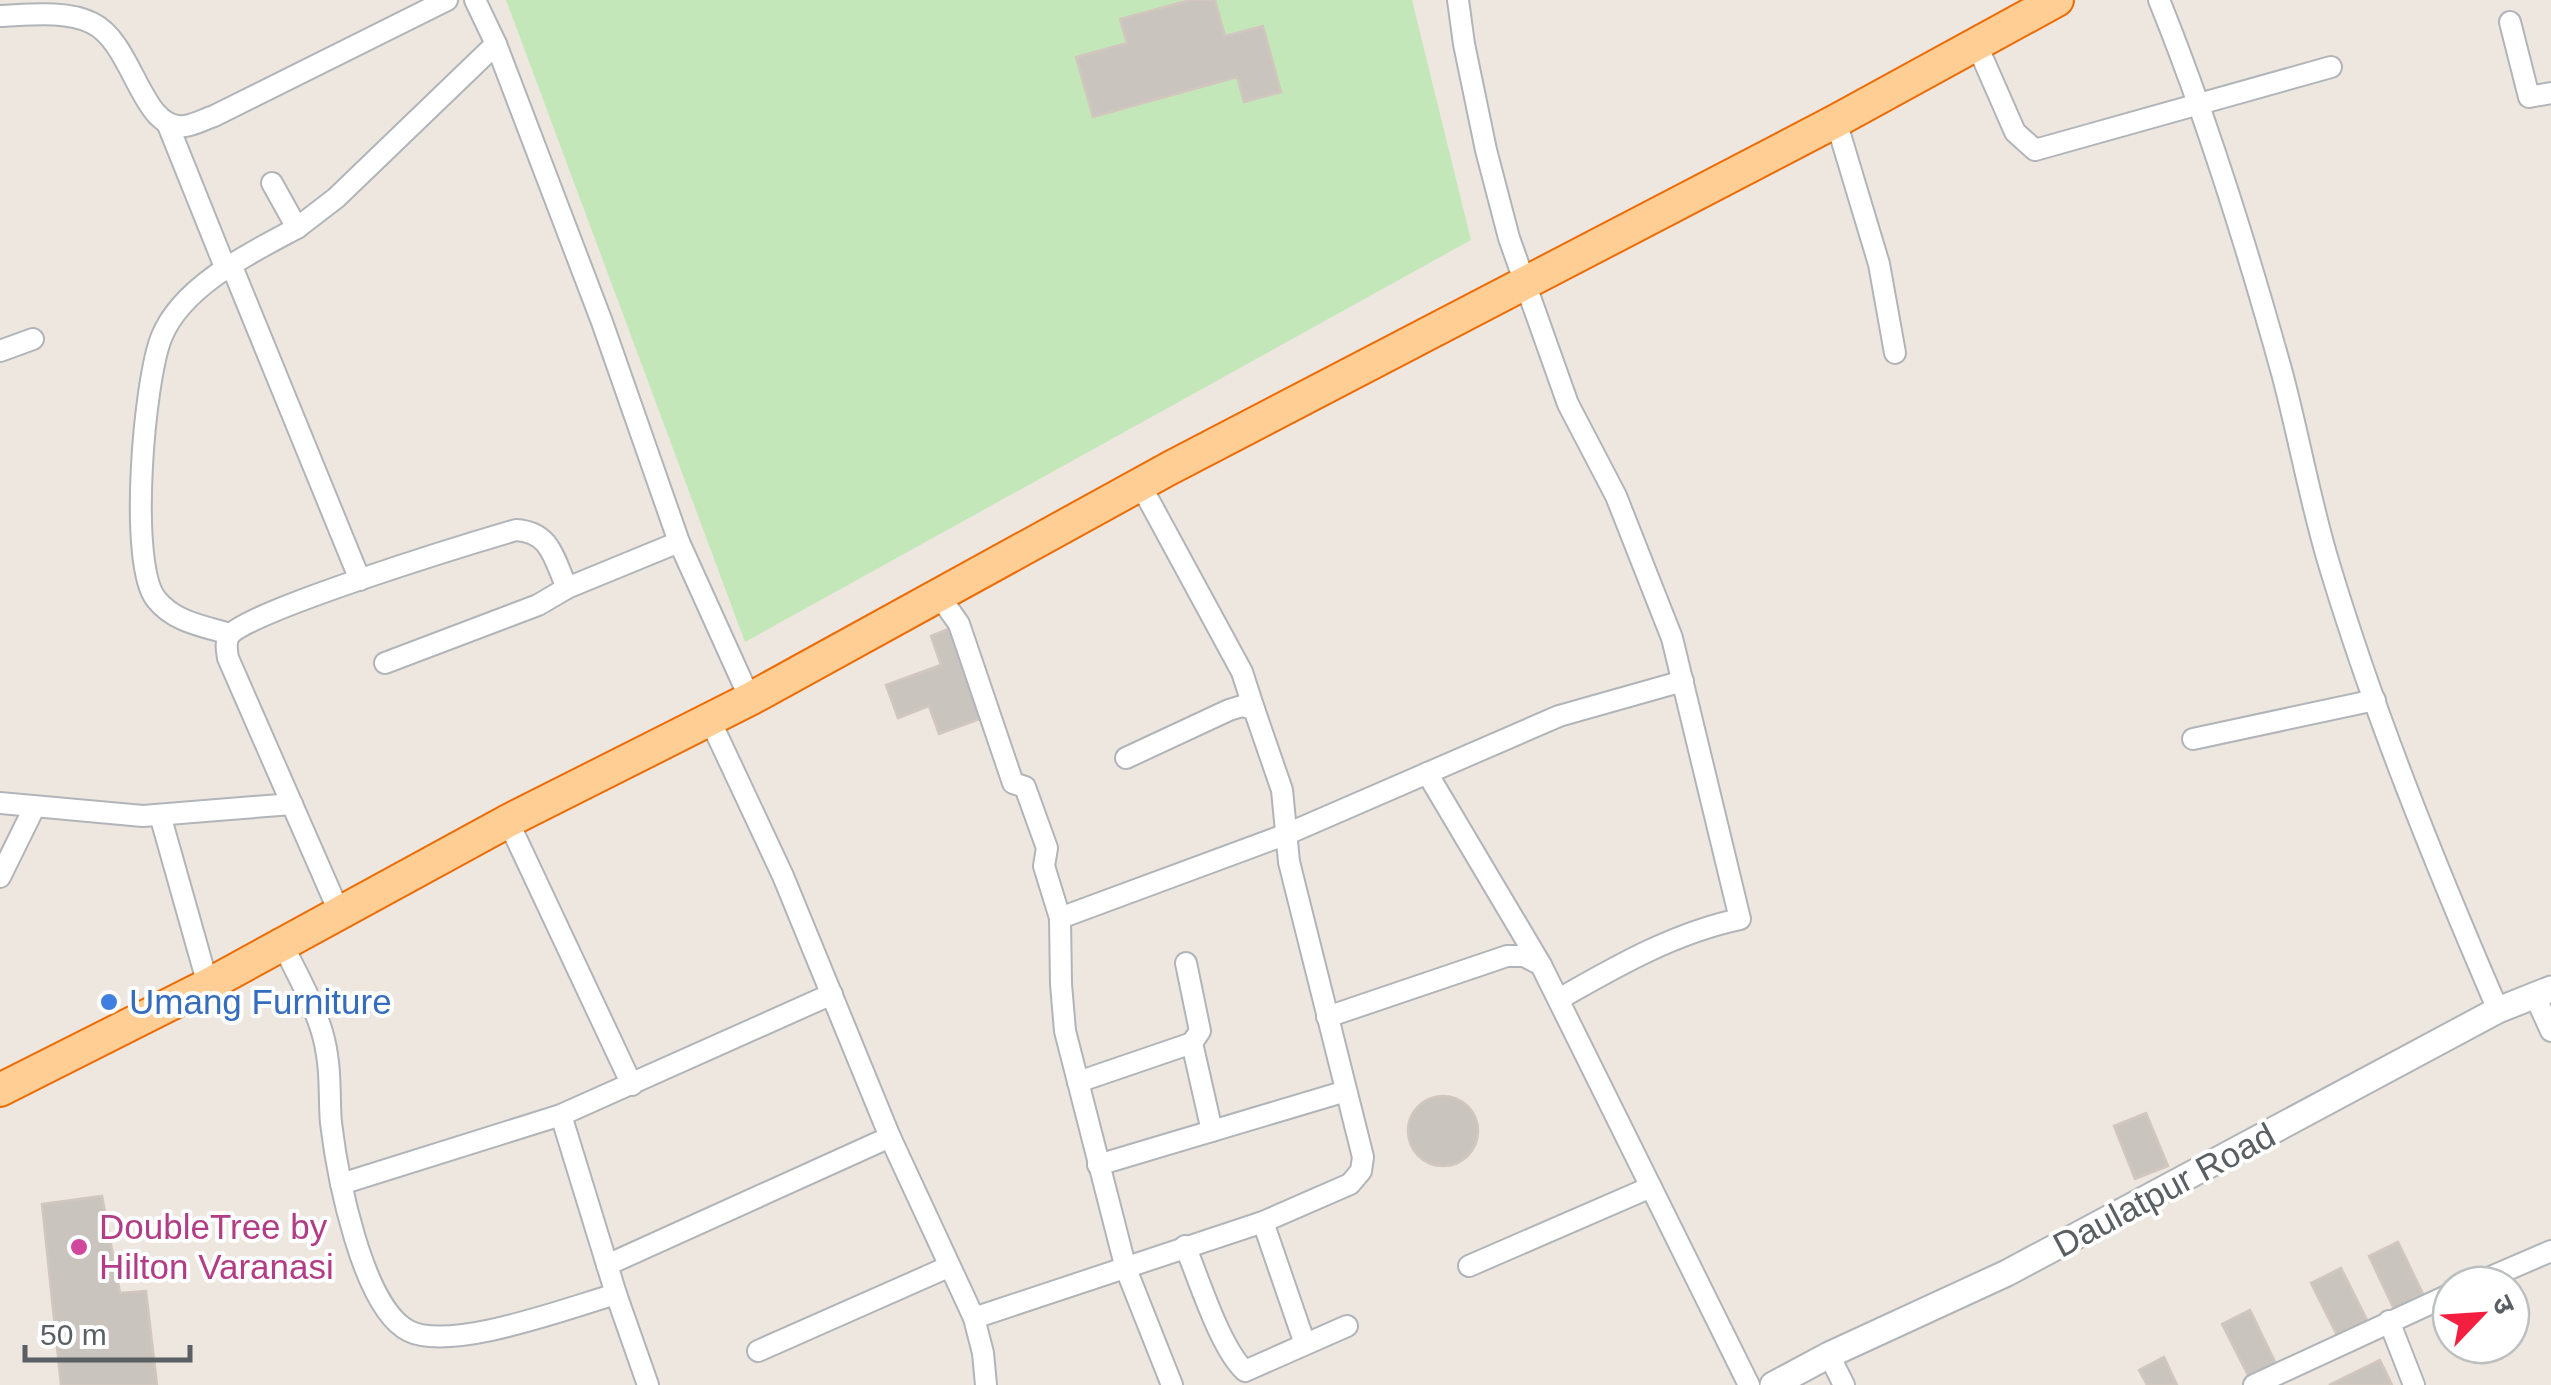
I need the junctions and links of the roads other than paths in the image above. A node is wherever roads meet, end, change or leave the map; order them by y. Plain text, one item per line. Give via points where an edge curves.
1 (447, 0) edge
2 (475, 0) edge
3 (1458, 0) edge
4 (2057, 0) edge
5 (2159, 0) edge
6 (423, 4) edge
7 (0, 16) edge
8 (2510, 22) dead end
9 (1976, 43) junction
10 (496, 44) junction
11 (2331, 68) dead end
12 (2551, 93) edge
13 (2201, 102) junction
14 (1836, 121) junction
15 (168, 125) junction
16 (272, 184) dead end
17 (298, 228) junction
18 (225, 267) junction
19 (1526, 280) junction
20 (33, 339) dead end
21 (0, 351) edge
22 (1896, 353) dead end
23 (1140, 484) junction
24 (679, 542) junction
25 (360, 580) junction
26 (567, 588) junction
27 (938, 594) junction
28 (230, 634) junction
29 (384, 663) dead end
30 (1682, 681) junction
31 (750, 698) junction
32 (2375, 700) junction
33 (1254, 709) junction
34 (709, 718) junction
35 (2193, 738) dead end
36 (1126, 758) dead end
37 (1427, 773) junction
38 (0, 803) edge
39 (292, 804) junction
40 (34, 808) junction
41 (160, 815) junction
42 (508, 821) junction
43 (1287, 834) junction
44 (0, 877) edge
45 (340, 914) junction
46 (1060, 918) junction
47 (282, 943) junction
48 (1186, 963) dead end
49 (1541, 964) junction
50 (208, 985) junction
51 (2543, 992) edge
52 (832, 994) junction
53 (1559, 999) junction
54 (2498, 1010) junction
55 (1328, 1017) junction
56 (2551, 1030) edge
57 (1192, 1043) junction
58 (1078, 1082) junction
59 (632, 1085) junction
60 (0, 1090) edge
61 (1346, 1091) junction
62 (561, 1115) junction
63 (1212, 1131) junction
64 (890, 1137) junction
65 (1098, 1166) junction
66 (341, 1184) junction
67 (1651, 1187) junction
68 (1262, 1222) junction
69 (1185, 1246) junction
70 (2551, 1251) edge
71 (607, 1265) junction
72 (2518, 1265) edge
73 (1468, 1266) dead end
74 (948, 1267) junction
75 (1126, 1269) junction
76 (616, 1294) junction
77 (2431, 1303) edge
78 (974, 1318) junction
79 (2389, 1321) junction
80 (1347, 1326) dead end
81 (1305, 1344) junction
82 (758, 1351) dead end
83 (1829, 1355) junction
84 (1247, 1378) edge
85 (648, 1385) edge
86 (986, 1385) edge
87 (1172, 1385) edge
88 (1749, 1385) edge
89 (1774, 1385) edge
90 (1844, 1385) edge
91 (2254, 1385) edge
92 (2414, 1385) edge

1 - 6 street
2 - 10 street
3 - 19 street via 1486,150
4 - 9 highway
5 - 13 street
6 - 15 street via 214,116
7 - 15 street via 90,21 123,51 147,103
8 - 12 street via 2529,96
9 - 13 street via 2015,132 2035,150
9 - 14 highway
10 - 17 street
10 - 24 street
11 - 13 street
13 - 32 street via 2282,376 2329,565
14 - 19 highway
14 - 22 street
15 - 18 street
16 - 17 street
17 - 18 street
18 - 25 street via 234,274
18 - 28 street via 162,335 141,474 145,573 154,597 175,618
19 - 23 highway
19 - 30 street via 1552,365 1616,496 1672,638
20 - 21 street
23 - 27 highway
23 - 33 street via 1242,672
24 - 26 street
24 - 31 street
25 - 26 street via 516,530 544,540
25 - 28 street via 252,619
26 - 29 street via 538,606
27 - 31 highway
27 - 46 street via 959,624 1013,782 1025,787 1047,848 1044,866
28 - 39 street via 228,658
30 - 37 street via 1559,716
30 - 53 street via 1740,919 1675,938
31 - 34 highway
32 - 35 street
32 - 54 street
33 - 36 street via 1228,710
33 - 43 street via 1274,759
34 - 42 highway
34 - 52 street
37 - 43 street
37 - 49 street
38 - 40 street
39 - 41 street
39 - 45 street
40 - 41 street
40 - 44 street
41 - 50 street
42 - 45 highway
42 - 59 street
43 - 46 street
43 - 55 street
45 - 47 highway
46 - 58 street via 1060,984
47 - 50 highway
47 - 66 street via 328,1055
48 - 57 street via 1200,1031
49 - 53 street
49 - 55 street via 1508,956
50 - 60 highway
51 - 54 street, Daulatpur Road
51 - 56 street
52 - 59 street
52 - 64 street
53 - 67 street
54 - 83 street, Daulatpur Road via 2007,1273
55 - 61 street
57 - 58 street
57 - 63 street
58 - 65 street
59 - 62 street
61 - 63 street
61 - 68 street via 1363,1157 1360,1171 1350,1184
62 - 66 street
62 - 71 street
63 - 65 street
64 - 71 street
64 - 74 street
65 - 75 street
66 - 76 street via 376,1296 410,1332 437,1337 490,1331
67 - 73 street
67 - 88 street
68 - 69 street
68 - 81 street
69 - 75 street
69 - 84 street
70 - 72 street
71 - 76 street
74 - 78 street
74 - 82 street
75 - 78 street
75 - 87 street
76 - 85 street
77 - 79 street
78 - 86 street
79 - 91 street
79 - 92 street
80 - 81 street
81 - 84 street
83 - 89 street, Daulatpur Road
83 - 90 street

